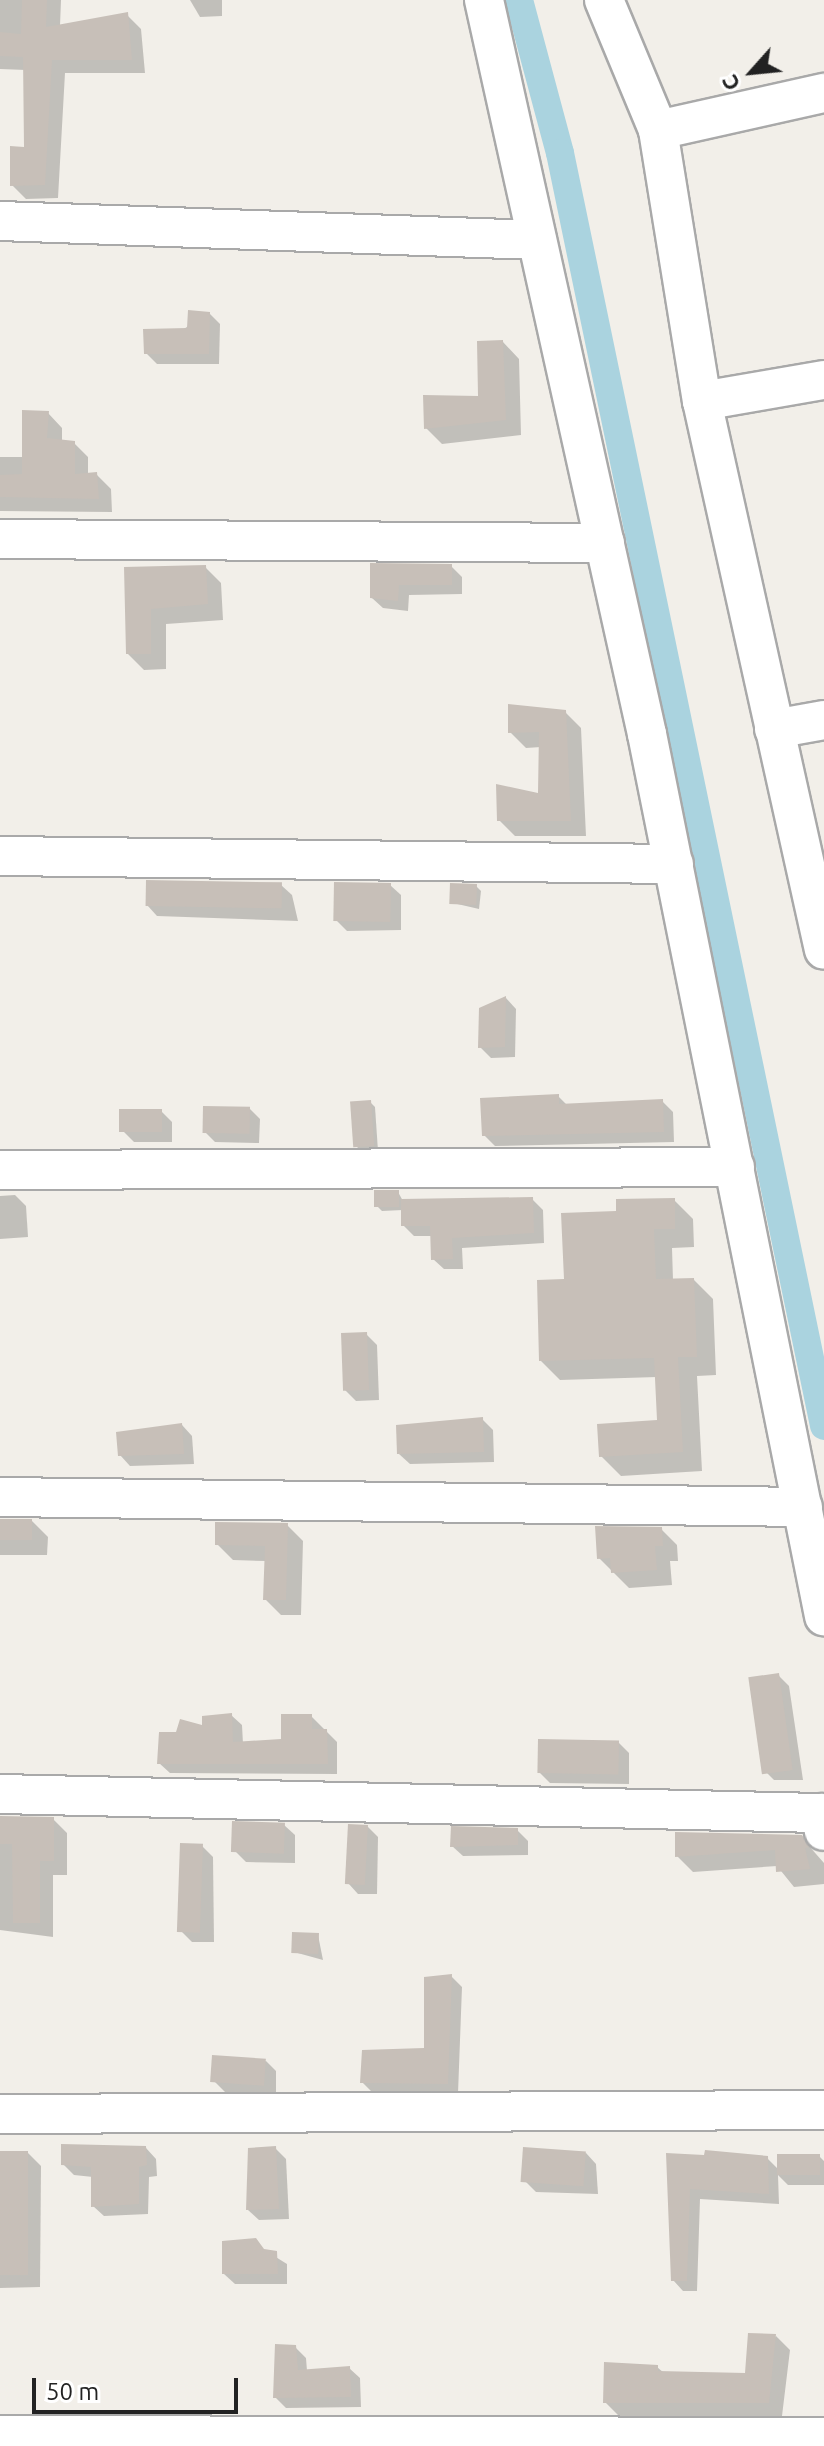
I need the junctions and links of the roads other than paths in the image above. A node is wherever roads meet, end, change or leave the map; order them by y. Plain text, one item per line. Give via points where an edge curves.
1 (484, 0) edge
2 (604, 0) edge
3 (824, 93) edge
4 (658, 130) junction
5 (0, 221) edge
6 (537, 240) junction
7 (824, 380) edge
8 (702, 401) junction
9 (0, 539) edge
10 (605, 543) junction
11 (824, 720) edge
12 (774, 729) junction
13 (0, 856) edge
14 (674, 864) junction
15 (824, 950) edge
16 (735, 1167) junction
17 (0, 1170) edge
18 (0, 1497) edge
19 (803, 1507) junction
20 (824, 1616) edge
21 (0, 1794) edge
22 (824, 1831) edge
23 (824, 2110) edge
24 (0, 2114) edge
25 (0, 2435) edge
26 (824, 2437) edge

1 - 6 street
2 - 4 street
3 - 4 street
4 - 8 street
5 - 6 street
6 - 10 street
7 - 8 street
8 - 12 street
9 - 10 street
10 - 14 street
11 - 12 street
12 - 15 street
13 - 14 street
14 - 16 street
16 - 17 street
16 - 19 street
18 - 19 street
19 - 20 street
21 - 22 street via 821,1813
23 - 24 street
25 - 26 street

